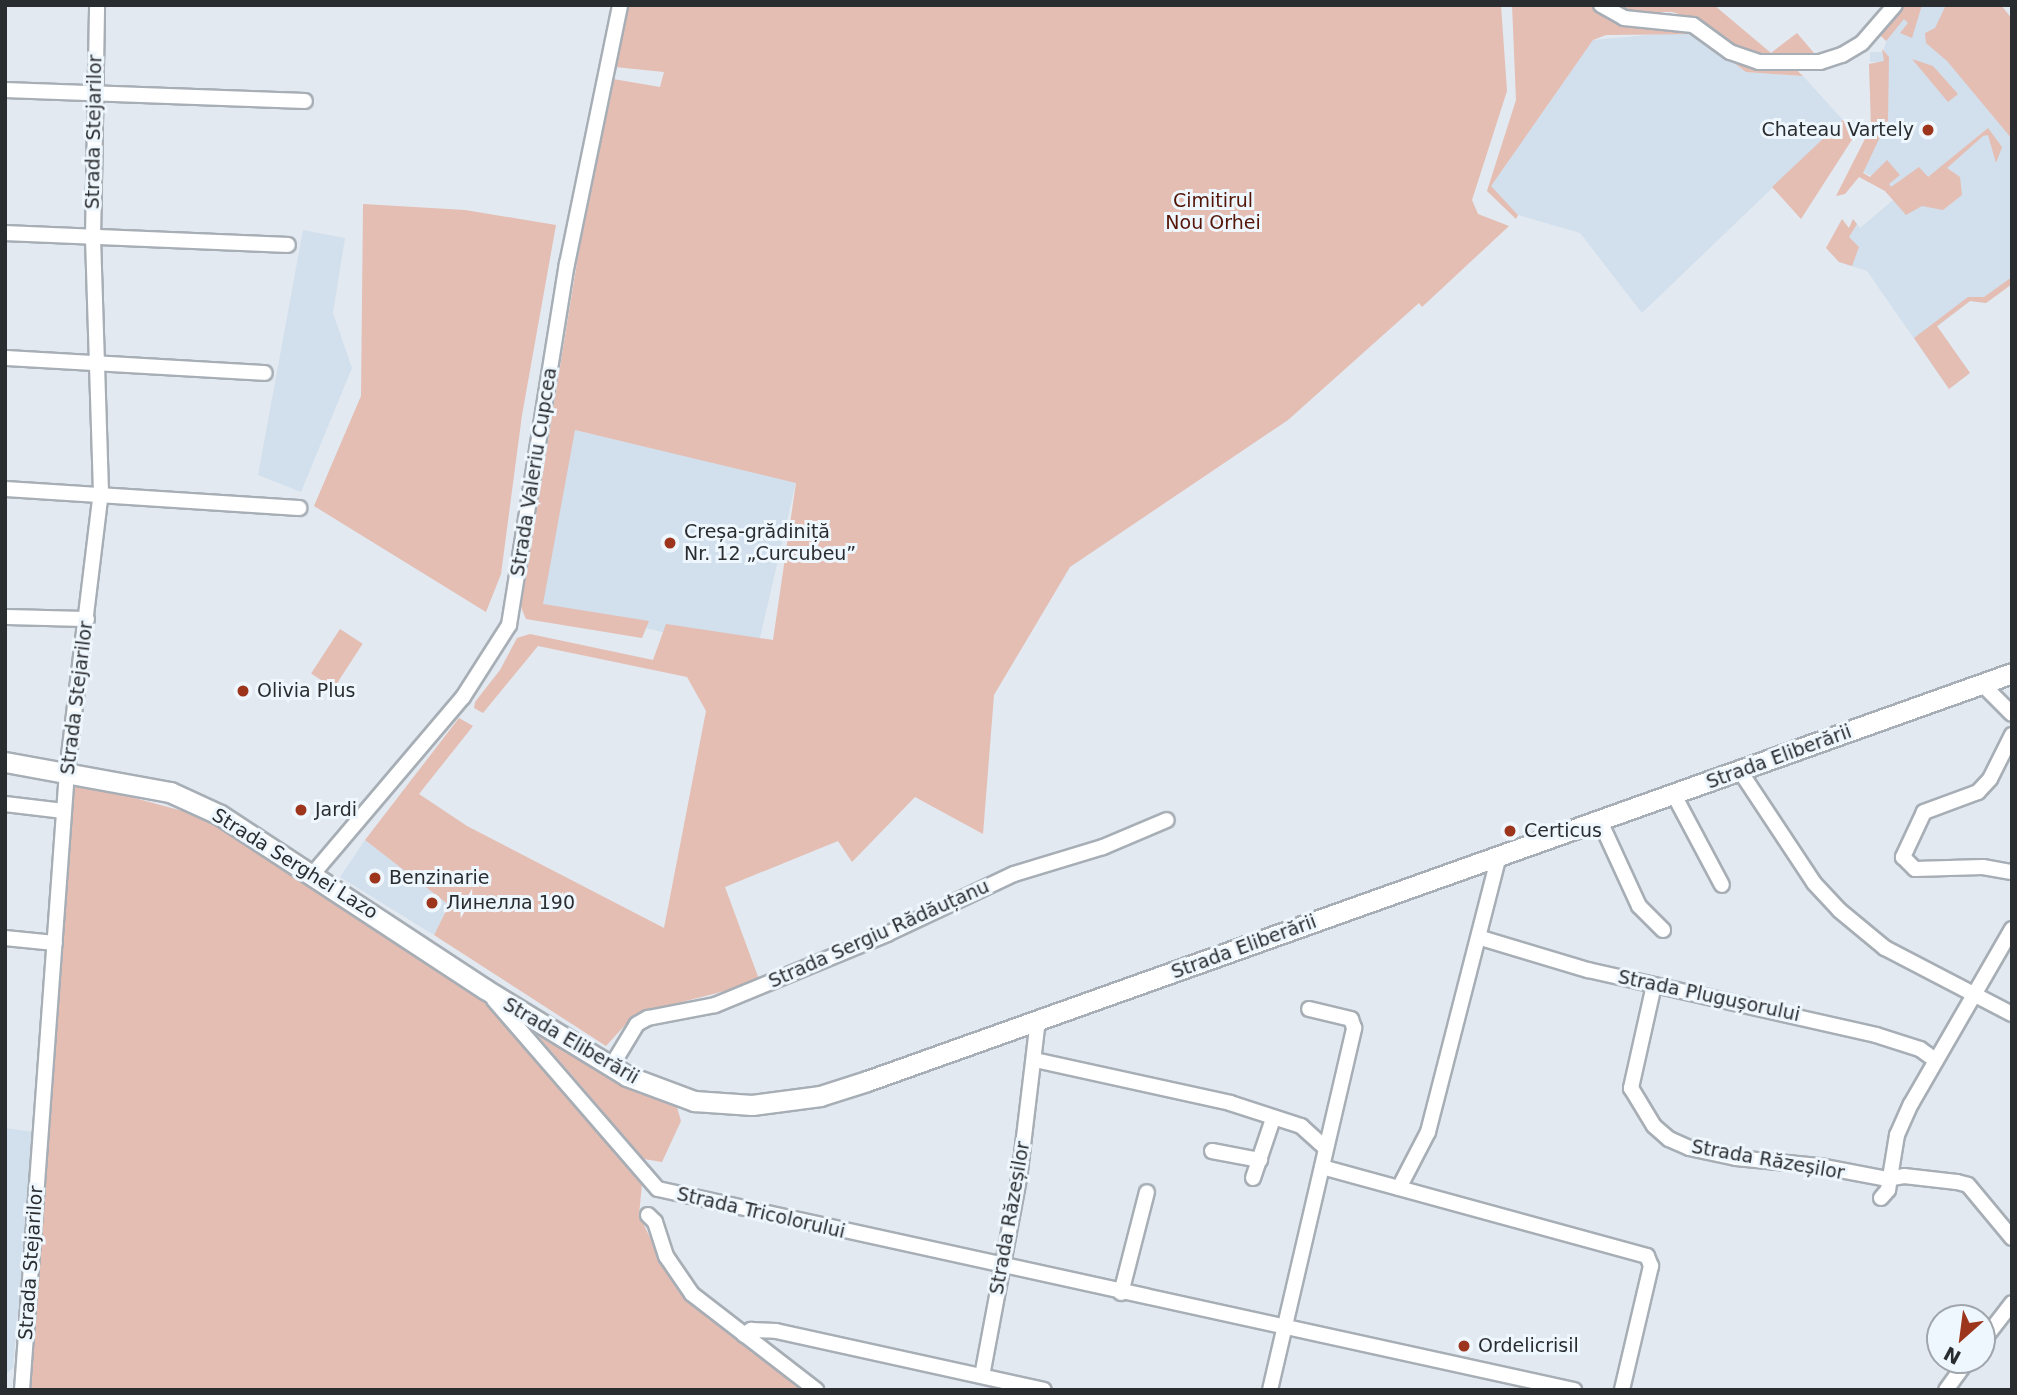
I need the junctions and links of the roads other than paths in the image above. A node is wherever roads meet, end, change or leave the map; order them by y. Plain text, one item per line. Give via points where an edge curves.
1 (96, 5) edge
2 (620, 5) edge
3 (1601, 5) edge
4 (1895, 5) edge
5 (5, 90) edge
6 (94, 95) junction
7 (305, 101) dead end
8 (5, 233) edge
9 (93, 239) junction
10 (288, 245) dead end
11 (5, 358) edge
12 (97, 363) junction
13 (265, 373) dead end
14 (5, 489) edge
15 (101, 492) junction
16 (299, 508) dead end
17 (5, 617) edge
18 (87, 619) junction
19 (2012, 673) edge
20 (1982, 684) junction
21 (2012, 714) edge
22 (2012, 735) edge
23 (5, 762) edge
24 (1740, 771) junction
25 (67, 772) junction
26 (1673, 793) junction
27 (5, 804) edge
28 (64, 811) junction
29 (1598, 819) junction
30 (1167, 820) dead end
31 (1499, 856) junction
32 (2012, 872) edge
33 (312, 875) junction
34 (1722, 885) dead end
35 (2012, 929) edge
36 (1663, 930) dead end
37 (5, 938) edge
38 (1481, 938) junction
39 (55, 943) junction
40 (1654, 985) junction
41 (485, 989) junction
42 (1971, 993) junction
43 (1309, 1010) dead end
44 (2012, 1014) edge
45 (1038, 1020) junction
46 (1934, 1059) junction
47 (1035, 1060) junction
48 (611, 1067) junction
49 (1273, 1119) junction
50 (1324, 1147) junction
51 (1212, 1151) dead end
52 (1260, 1160) junction
53 (1322, 1167) junction
54 (1253, 1178) dead end
55 (1887, 1179) junction
56 (1399, 1188) junction
57 (1147, 1192) dead end
58 (1881, 1198) dead end
59 (648, 1214) dead end
60 (2012, 1238) edge
61 (1001, 1265) junction
62 (1121, 1293) junction
63 (2012, 1303) edge
64 (1996, 1324) edge
65 (1284, 1327) junction
66 (744, 1335) junction
67 (1958, 1374) edge
68 (982, 1376) junction
69 (1948, 1389) edge
70 (22, 1390) edge
71 (816, 1390) edge
72 (1044, 1390) edge
73 (1270, 1390) edge
74 (1574, 1390) edge
75 (1622, 1390) edge

1 - 6 street, Strada Stejarilor
2 - 33 street, Strada Valeriu Cupcea via 567,264 509,625 463,697
3 - 4 street via 1624,18 1693,25 1730,52 1759,62 1820,62 1842,55 1862,43
5 - 6 street
6 - 7 street
6 - 9 street, Strada Stejarilor
8 - 9 street
9 - 10 street
9 - 12 street, Strada Stejarilor
11 - 12 street
12 - 13 street
12 - 15 street, Strada Stejarilor
14 - 15 street
15 - 16 street via 260,509
15 - 18 street, Strada Stejarilor
17 - 18 street
18 - 25 street, Strada Stejarilor
19 - 20 street, Strada Eliberării
20 - 21 street
20 - 24 street, Strada Eliberării
22 - 32 street via 1990,779 1978,792 1924,811 1903,857 1924,870 1983,867
23 - 25 street, Strada Serghei Lazo
24 - 26 street, Strada Eliberării
24 - 42 street via 1814,883 1839,911 1885,948
25 - 28 street, Strada Stejarilor
25 - 33 street, Strada Serghei Lazo via 170,792 220,815
26 - 29 street, Strada Eliberării
26 - 34 street
27 - 28 street
28 - 39 street, Strada Stejarilor
29 - 31 street, Strada Eliberării
29 - 36 street via 1639,906
30 - 48 street, Strada Sergiu Rădăuțanu via 1103,847 1014,874 887,934 715,1005 648,1018 637,1024
31 - 38 street
31 - 45 street, Strada Eliberării
33 - 41 street, Strada Serghei Lazo
35 - 42 street
37 - 39 street
38 - 40 street, Strada Plugușorului
38 - 56 street via 1428,1132
39 - 70 street, Strada Stejarilor
40 - 46 street, Strada Plugușorului via 1876,1035 1920,1049
40 - 55 street, Strada Răzeșilor via 1631,1088 1654,1126 1669,1139 1724,1156
41 - 48 street, Strada Eliberării
41 - 61 street, Strada Tricolorului via 658,1189
42 - 44 street
42 - 46 street
43 - 50 street via 1354,1023
45 - 47 street, Strada Răzeșilor
45 - 48 street, Strada Eliberării via 844,1088 779,1102 694,1101
46 - 55 street via 1897,1135
47 - 49 street via 1184,1090
47 - 61 street, Strada Răzeșilor
49 - 50 street via 1301,1126
49 - 52 street
50 - 53 street
51 - 52 street
52 - 54 street
53 - 56 street
53 - 65 street
55 - 58 street via 1888,1190
55 - 60 street, Strada Răzeșilor via 1904,1176 1968,1185
56 - 75 street via 1650,1258
57 - 62 street
59 - 66 street via 666,1256 692,1294
61 - 62 street, Strada Tricolorului
61 - 68 street, Strada Răzeșilor
62 - 65 street, Strada Tricolorului
63 - 64 street
65 - 73 street
65 - 74 street, Strada Tricolorului
66 - 68 street via 751,1330 776,1331
66 - 71 street
67 - 69 street
68 - 72 street

